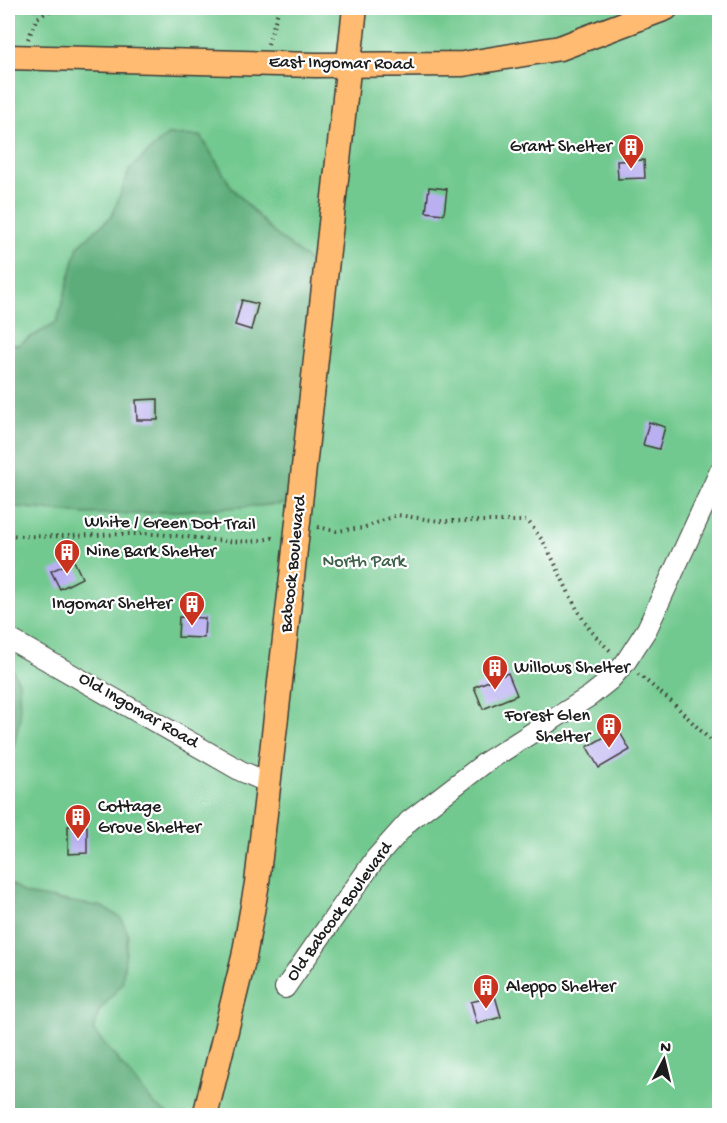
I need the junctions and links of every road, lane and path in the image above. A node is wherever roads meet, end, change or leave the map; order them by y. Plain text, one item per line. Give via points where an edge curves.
1 (55, 8) edge
2 (279, 8) edge
3 (355, 8) edge
4 (666, 8) edge
5 (28, 40) dead end
6 (267, 48) dead end
7 (8, 57) edge
8 (349, 64) junction
9 (720, 471) edge
10 (314, 526) dead end
11 (284, 534) dead end
12 (8, 535) edge
13 (8, 638) edge
14 (626, 663) junction
15 (720, 750) edge
16 (270, 783) junction
17 (285, 988) dead end
18 (205, 1116) edge

1 - 5 path via 37,18
2 - 6 path
3 - 8 main road, Babcock Boulevard
4 - 8 main road, East Ingomar Road via 582,40 525,56 463,64
7 - 8 main road, East Ingomar Road
8 - 16 main road, Babcock Boulevard, bridge
9 - 14 street, Old Babcock Boulevard via 647,629
10 - 14 path via 336,531 363,528 397,515 439,520 528,521 548,550 571,600 594,637
11 - 12 path, White / Green Dot Trail via 241,542 152,534
13 - 16 street, Old Ingomar Road via 241,771
14 - 15 path via 674,703
14 - 17 street, Old Babcock Boulevard via 590,696 486,762 409,822 375,859
16 - 18 main road, Babcock Boulevard via 244,957

